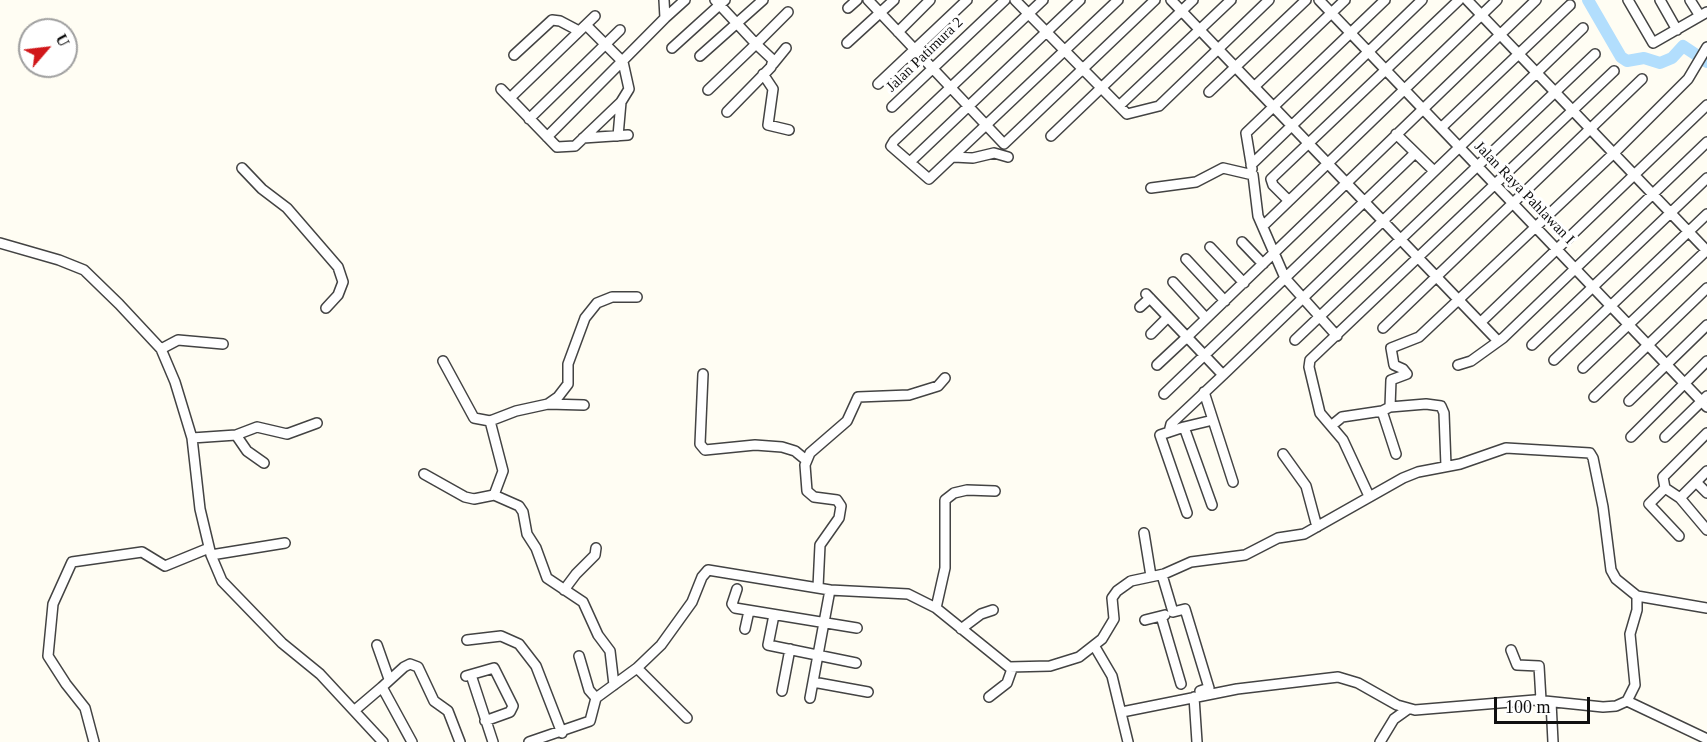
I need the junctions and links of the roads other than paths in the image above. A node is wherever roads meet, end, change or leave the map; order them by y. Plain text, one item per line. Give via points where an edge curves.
1 (664, 0) edge
2 (685, 0) edge
3 (763, 0) edge
4 (857, 0) edge
5 (868, 0) edge
6 (894, 0) edge
7 (930, 0) edge
8 (967, 0) edge
9 (1005, 0) edge
10 (1015, 0) edge
11 (1043, 0) edge
12 (1080, 0) edge
13 (1118, 0) edge
14 (1155, 0) edge
15 (1171, 0) edge
16 (1193, 0) edge
17 (1231, 0) edge
18 (1269, 0) edge
19 (1306, 0) edge
20 (1319, 0) edge
21 (1345, 0) edge
22 (1385, 0) edge
23 (1422, 0) edge
24 (1459, 0) edge
25 (1467, 0) edge
26 (1497, 0) edge
27 (1536, 0) edge
28 (1628, 0) edge
29 (1660, 0) edge
30 (1690, 0) edge
31 (720, 2) edge
32 (1570, 5) dead end
33 (848, 8) dead end
34 (1182, 11) junction
35 (788, 12) dead end
36 (880, 13) junction
37 (1332, 13) junction
38 (1029, 14) junction
39 (1703, 14) edge
40 (1482, 15) junction
41 (595, 16) dead end
42 (665, 18) junction
43 (737, 24) junction
44 (583, 28) junction
45 (1583, 28) dead end
46 (620, 30) dead end
47 (1200, 30) junction
48 (1677, 30) junction
49 (1046, 32) junction
50 (898, 33) junction
51 (1350, 33) junction
52 (1500, 34) junction
53 (605, 43) junction
54 (847, 43) dead end
55 (756, 44) junction
56 (672, 48) dead end
57 (786, 48) dead end
58 (1707, 48) edge
59 (1218, 49) junction
60 (915, 50) junction
61 (1065, 51) junction
62 (1368, 52) junction
63 (1520, 54) junction
64 (1595, 54) dead end
65 (514, 55) dead end
66 (700, 56) dead end
67 (623, 62) junction
68 (773, 64) junction
69 (1235, 68) junction
70 (933, 69) junction
71 (1082, 70) junction
72 (1387, 70) junction
73 (1614, 71) dead end
74 (1537, 73) junction
75 (763, 75) junction
76 (1642, 80) dead end
77 (878, 84) dead end
78 (1254, 87) junction
79 (950, 88) junction
80 (1100, 88) junction
81 (501, 89) dead end
82 (1404, 89) junction
83 (708, 90) dead end
84 (1209, 92) dead end
85 (1555, 92) junction
86 (510, 98) junction
87 (621, 102) junction
88 (1707, 105) edge
89 (1119, 106) junction
90 (892, 107) dead end
91 (968, 107) junction
92 (1272, 107) junction
93 (1423, 109) junction
94 (1573, 110) junction
95 (727, 112) dead end
96 (529, 119) junction
97 (986, 126) junction
98 (1290, 126) junction
99 (1442, 128) junction
100 (1592, 129) junction
101 (789, 130) dead end
102 (1396, 134) junction
103 (1051, 136) dead end
104 (547, 137) junction
105 (583, 138) junction
106 (1707, 142) edge
107 (1308, 145) junction
108 (1460, 146) junction
109 (1415, 153) junction
110 (1614, 153) junction
111 (954, 157) junction
112 (1008, 157) dead end
113 (911, 161) junction
114 (1326, 163) junction
115 (1251, 165) junction
116 (1477, 165) junction
117 (243, 168) dead end
118 (1434, 171) junction
119 (1253, 175) junction
120 (1635, 175) junction
121 (1707, 178) edge
122 (1346, 182) junction
123 (1495, 185) junction
124 (1151, 188) dead end
125 (1653, 194) junction
126 (1288, 200) junction
127 (1363, 202) junction
128 (1514, 204) junction
129 (1671, 213) junction
130 (1707, 214) edge
131 (1382, 221) junction
132 (1264, 225) dead end
133 (1536, 226) junction
134 (1689, 232) junction
135 (1400, 240) junction
136 (1242, 242) dead end
137 (0, 243) edge
138 (1210, 247) dead end
139 (1557, 249) junction
140 (1707, 251) edge
141 (1274, 254) junction
142 (1186, 259) dead end
143 (1418, 259) junction
144 (1263, 264) junction
145 (1575, 267) junction
146 (1436, 277) junction
147 (1286, 278) junction
148 (1173, 282) dead end
149 (1244, 283) junction
150 (1593, 286) junction
151 (1707, 288) edge
152 (637, 297) dead end
153 (1302, 298) junction
154 (1458, 300) junction
155 (1225, 301) junction
156 (1611, 305) junction
157 (1140, 307) dead end
158 (326, 308) dead end
159 (1319, 316) junction
160 (1168, 317) junction
161 (1206, 318) junction
162 (1480, 322) junction
163 (1630, 324) junction
164 (1707, 325) edge
165 (1383, 328) dead end
166 (1151, 334) dead end
167 (1337, 336) junction
168 (1187, 337) junction
169 (1295, 340) dead end
170 (1498, 341) junction
171 (223, 344) dead end
172 (166, 345) junction
173 (1532, 345) dead end
174 (1649, 346) junction
175 (1206, 357) junction
176 (1554, 360) dead end
177 (443, 361) dead end
178 (1707, 361) edge
179 (1458, 364) dead end
180 (1157, 365) dead end
181 (1667, 365) junction
182 (1583, 368) dead end
183 (703, 374) dead end
184 (1223, 375) junction
185 (945, 378) dead end
186 (1684, 383) junction
187 (1204, 392) junction
188 (1164, 394) dead end
189 (1594, 397) dead end
190 (1629, 401) dead end
191 (1705, 402) edge
192 (548, 404) junction
193 (584, 405) dead end
194 (1386, 409) junction
195 (1213, 420) junction
196 (490, 421) junction
197 (317, 423) dead end
198 (1331, 426) junction
199 (1184, 427) junction
200 (1169, 432) junction
201 (1707, 433) edge
202 (236, 435) junction
203 (196, 437) junction
204 (1631, 437) dead end
205 (1665, 437) dead end
206 (1283, 454) dead end
207 (1396, 454) dead end
208 (806, 460) junction
209 (264, 463) dead end
210 (1446, 466) junction
211 (1707, 471) edge
212 (424, 474) dead end
213 (1233, 482) dead end
214 (1696, 482) junction
215 (1665, 488) junction
216 (995, 491) dead end
217 (1707, 493) edge
218 (494, 495) junction
219 (1369, 496) junction
220 (1680, 498) junction
221 (1212, 505) dead end
222 (1187, 513) dead end
223 (1317, 527) junction
224 (1707, 530) edge
225 (1144, 533) dead end
226 (1679, 536) dead end
227 (285, 543) dead end
228 (596, 548) dead end
229 (210, 551) junction
230 (1162, 575) junction
231 (1151, 576) junction
232 (818, 587) junction
233 (737, 589) dead end
234 (564, 590) junction
235 (830, 590) junction
236 (1637, 596) junction
237 (936, 608) junction
238 (1707, 608) edge
239 (993, 610) dead end
240 (750, 611) junction
241 (1173, 612) junction
242 (774, 615) junction
243 (1161, 616) junction
244 (1145, 621) dead end
245 (825, 623) junction
246 (857, 628) dead end
247 (745, 629) dead end
248 (961, 629) junction
249 (467, 640) dead end
250 (377, 645) dead end
251 (1095, 647) junction
252 (790, 650) junction
253 (1511, 650) dead end
254 (819, 655) junction
255 (579, 656) dead end
256 (856, 663) dead end
257 (637, 668) junction
258 (1012, 669) junction
259 (389, 679) junction
260 (813, 682) junction
261 (1181, 684) dead end
262 (614, 686) junction
263 (382, 687) junction
264 (782, 691) dead end
265 (868, 692) dead end
266 (1193, 695) junction
267 (989, 697) dead end
268 (597, 698) junction
269 (810, 698) dead end
270 (1541, 700) junction
271 (1627, 701) junction
272 (1551, 702) junction
273 (1408, 709) junction
274 (355, 710) junction
275 (1122, 712) junction
276 (687, 718) dead end
277 (485, 721) junction
278 (562, 733) junction
279 (1707, 739) edge
280 (94, 742) edge
281 (383, 742) edge
282 (412, 742) edge
283 (460, 742) edge
284 (493, 742) edge
285 (529, 742) edge
286 (1128, 742) edge
287 (1197, 742) edge
288 (1380, 742) edge
289 (1553, 742) edge

1 - 42 street
2 - 42 street
3 - 43 street
4 - 33 street
5 - 36 street
6 - 36 street
7 - 50 street
8 - 60 street
9 - 70 street, Jalan Patimura 2
10 - 38 street
11 - 38 street
12 - 49 street
13 - 61 street
14 - 71 street
15 - 34 street
16 - 34 street
17 - 47 street
18 - 59 street
19 - 69 street
20 - 37 street, Jalan Raya Pahlawan I
21 - 37 street
22 - 51 street
23 - 62 street
24 - 72 street
25 - 40 street
26 - 40 street
27 - 52 street
28 - 48 street via 1653,43
29 - 48 street
30 - 39 street
31 - 43 street
31 - 56 street
32 - 63 street
34 - 47 street
34 - 80 street
35 - 55 street
36 - 50 street
36 - 54 street
37 - 51 street, Jalan Raya Pahlawan I
37 - 78 street
38 - 49 street
38 - 79 street
39 - 48 street
40 - 52 street
40 - 82 street
41 - 44 street
42 - 67 street
43 - 55 street
43 - 66 street
44 - 53 street
44 - 65 street via 552,20
44 - 86 street
45 - 74 street
46 - 53 street
47 - 59 street
47 - 89 street
49 - 61 street
49 - 91 street
50 - 60 street
51 - 62 street, Jalan Raya Pahlawan I
51 - 92 street
52 - 63 street
52 - 93 street
53 - 67 street
53 - 96 street
55 - 68 street
55 - 83 street
57 - 68 street
58 - 110 street via 1682,86
59 - 69 street
59 - 89 street via 1159,106 1127,114
60 - 70 street
60 - 77 street
61 - 71 street
61 - 97 street
62 - 72 street, Jalan Raya Pahlawan I
62 - 98 street
63 - 74 street
63 - 99 street
64 - 85 street
67 - 87 street via 629,89
67 - 104 street
68 - 75 street
69 - 78 street
69 - 84 street
70 - 79 street
70 - 90 street, Jalan Patimura 2
71 - 80 street
71 - 97 street via 1004,144
72 - 82 street, Jalan Raya Pahlawan I
72 - 107 street
73 - 94 street
74 - 85 street
74 - 108 street
75 - 95 street
75 - 101 street via 773,89 768,125
76 - 100 street
78 - 92 street
79 - 91 street
79 - 113 street via 891,146
80 - 89 street
80 - 103 street
81 - 86 street
82 - 93 street, Jalan Raya Pahlawan I
82 - 114 street
85 - 94 street
85 - 116 street
86 - 96 street
87 - 105 street
87 - 105 street via 623,135
88 - 120 street
91 - 97 street
91 - 113 street
92 - 98 street
92 - 115 street via 1245,135
93 - 99 street, Jalan Raya Pahlawan I
93 - 102 street
94 - 100 street
94 - 123 street
96 - 104 street
97 - 111 street
98 - 107 street
98 - 115 street
99 - 108 street, Jalan Raya Pahlawan I
100 - 110 street
100 - 128 street
102 - 109 street
102 - 122 street
104 - 105 street via 561,148 575,146
106 - 125 street
107 - 114 street
107 - 126 street via 1271,179
108 - 116 street, Jalan Raya Pahlawan I
108 - 118 street
109 - 118 street
109 - 127 street
110 - 120 street
110 - 133 street
111 - 112 street via 994,153
111 - 113 street via 929,180
114 - 122 street
114 - 126 street
115 - 119 street
116 - 123 street, Jalan Raya Pahlawan I
116 - 135 street
117 - 158 street via 287,208 338,267 343,282
118 - 131 street
119 - 124 street via 1223,168 1196,182
119 - 141 street via 1258,216
120 - 125 street
120 - 139 street
121 - 129 street
122 - 127 street
122 - 141 street
123 - 128 street, Jalan Raya Pahlawan I
123 - 143 street
125 - 129 street
125 - 145 street
126 - 132 street
127 - 131 street
127 - 147 street
128 - 133 street, Jalan Raya Pahlawan I
128 - 146 street
129 - 134 street
129 - 150 street
130 - 134 street
131 - 135 street
131 - 153 street
133 - 139 street, Jalan Raya Pahlawan I
133 - 154 street
134 - 140 street
134 - 156 street
135 - 143 street
135 - 159 street
136 - 144 street
137 - 172 street via 84,270
138 - 149 street
139 - 145 street, Jalan Raya Pahlawan I
139 - 162 street
140 - 163 street
141 - 144 street
141 - 147 street
142 - 155 street
143 - 146 street
143 - 167 street
144 - 149 street
145 - 150 street, Jalan Raya Pahlawan I
145 - 170 street
146 - 154 street
146 - 165 street
147 - 153 street
147 - 175 street
148 - 161 street
149 - 155 street
150 - 156 street, Jalan Raya Pahlawan I
150 - 173 street
151 - 174 street
152 - 192 street via 612,297 597,303 585,318 568,364 568,384
153 - 159 street
153 - 184 street
154 - 162 street
154 - 194 street via 1419,337 1390,349 1394,365 1407,374 1392,378
155 - 161 street
156 - 163 street, Jalan Raya Pahlawan I
156 - 176 street
157 - 160 street via 1148,296
159 - 167 street
159 - 169 street
160 - 166 street
160 - 168 street
161 - 168 street
162 - 170 street
163 - 174 street, Jalan Raya Pahlawan I
163 - 182 street
164 - 181 street
167 - 198 street via 1310,360 1309,367 1320,413
168 - 175 street
168 - 180 street
170 - 179 street via 1471,361
171 - 172 street
172 - 203 street
174 - 181 street, Jalan Raya Pahlawan I
174 - 189 street
175 - 184 street
175 - 188 street
177 - 196 street via 474,418
178 - 186 street
181 - 186 street, Jalan Raya Pahlawan I
181 - 190 street
183 - 208 street via 700,444 705,450 755,445 782,447
184 - 187 street
185 - 208 street via 938,386 909,395 858,397 847,422 812,450
186 - 191 street, Jalan Raya Pahlawan I
186 - 204 street
187 - 195 street
187 - 200 street via 1171,424
191 - 205 street
192 - 193 street
192 - 196 street
194 - 198 street via 1342,417
194 - 207 street
194 - 210 street via 1441,406
195 - 199 street
195 - 213 street
196 - 218 street via 503,471
197 - 202 street via 286,434 257,427
198 - 219 street via 1345,443
199 - 200 street
199 - 221 street
200 - 222 street via 1160,435
201 - 215 street via 1663,477
202 - 203 street
202 - 209 street via 246,451
203 - 229 street via 200,509
206 - 223 street via 1305,484
208 - 232 street via 807,491 814,497 837,500 841,506 839,518 820,545
210 - 219 street via 1418,472
210 - 236 street via 1506,448 1590,453 1603,507 1611,570 1620,584
211 - 214 street
212 - 218 street via 465,497
214 - 217 street
214 - 220 street
215 - 220 street
215 - 226 street via 1649,505
216 - 237 street via 967,490 945,500 945,568
218 - 234 street via 523,512 526,534 536,548 543,572 551,584
219 - 223 street
220 - 224 street
223 - 230 street via 1278,538 1245,555 1191,562
225 - 231 street
227 - 229 street
228 - 234 street via 595,555
229 - 274 street via 228,590
229 - 280 street via 165,566 142,552 72,562 53,604 48,656 85,708
230 - 231 street
230 - 241 street
231 - 251 street via 1131,581 1117,591 1112,601 1111,627
232 - 235 street
232 - 257 street via 708,570 676,627
233 - 240 street via 733,606
234 - 262 street via 583,602 598,636 610,651
235 - 237 street via 902,592
235 - 245 street
236 - 238 street
236 - 271 street via 1630,634 1635,685
237 - 248 street
239 - 248 street
240 - 242 street
240 - 247 street
241 - 243 street
241 - 266 street via 1185,609 1209,688
242 - 245 street
242 - 252 street via 767,644
243 - 244 street
243 - 261 street
245 - 246 street
245 - 254 street
248 - 258 street
249 - 278 street via 501,636 519,644 536,666
250 - 259 street
251 - 258 street via 1070,661
251 - 275 street via 1112,676
252 - 254 street
252 - 264 street
253 - 270 street via 1517,665 1539,666
254 - 256 street
254 - 260 street
255 - 268 street via 590,690
257 - 262 street
257 - 276 street
258 - 267 street via 1007,683
259 - 263 street
259 - 283 street via 410,664 418,667 434,701 448,711
260 - 265 street
260 - 269 street
262 - 268 street
263 - 274 street
263 - 282 street
266 - 273 street via 1338,677 1359,683
266 - 275 street
266 - 287 street
268 - 278 street via 590,721
270 - 272 street
270 - 273 street
271 - 272 street via 1603,707
271 - 279 street
272 - 289 street
273 - 288 street via 1394,719
274 - 281 street
275 - 286 street
277 - 277 street via 468,675 490,668 497,670 513,706 510,712
277 - 284 street
278 - 285 street

